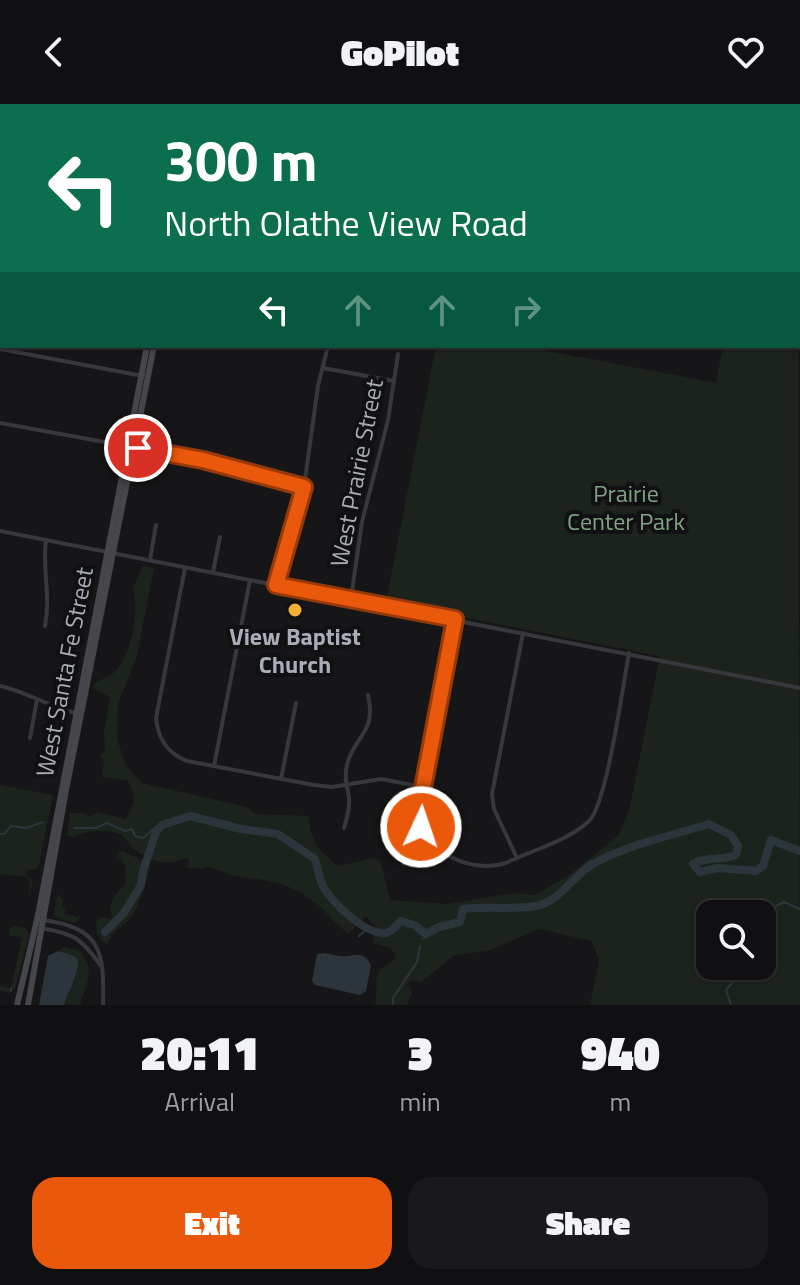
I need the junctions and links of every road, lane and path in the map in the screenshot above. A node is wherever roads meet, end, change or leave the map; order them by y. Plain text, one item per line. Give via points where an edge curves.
1 (147, 348) edge
2 (153, 348) edge
3 (328, 348) edge
4 (0, 349) edge
5 (398, 354) dead end
6 (323, 368) junction
7 (144, 376) junction
8 (394, 381) junction
9 (0, 423) edge
10 (130, 447) junction
11 (304, 487) junction
12 (156, 525) dead end
13 (0, 531) edge
14 (220, 537) dead end
15 (46, 540) junction
16 (110, 552) junction
17 (150, 560) junction
18 (185, 567) junction
19 (213, 572) junction
20 (250, 580) junction
21 (276, 585) junction
22 (351, 599) junction
23 (455, 619) junction
24 (45, 626) dead end
25 (523, 633) junction
26 (629, 653) junction
27 (0, 686) edge
28 (800, 688) edge
29 (368, 695) dead end
30 (37, 700) junction
31 (296, 703) dead end
32 (79, 714) junction
33 (30, 738) dead end
34 (214, 766) junction
35 (281, 779) junction
36 (346, 784) junction
37 (423, 787) junction
38 (344, 828) dead end
39 (426, 837) junction
40 (517, 858) junction
41 (404, 864) dead end
42 (40, 924) junction
43 (17, 1005) edge
44 (28, 1005) edge
45 (103, 1005) edge

1 - 7 street, West Santa Fe Street
2 - 7 street, West Santa Fe Street
3 - 6 street
4 - 7 street
5 - 8 street, West Prairie Street
6 - 8 street
6 - 11 street
7 - 10 street, West Santa Fe Street
8 - 22 street, West Prairie Street via 362,522
9 - 10 street
10 - 11 street
10 - 16 street, West Santa Fe Street
11 - 21 street
12 - 17 street
13 - 15 street
14 - 19 street
15 - 16 street
15 - 24 street
16 - 17 street
16 - 32 street, West Santa Fe Street
17 - 18 street
18 - 19 street
18 - 34 street via 156,723 161,740 175,755
19 - 20 street
20 - 21 street
20 - 34 street
21 - 22 street
22 - 23 street
23 - 25 street
23 - 37 street
25 - 26 street
25 - 40 street via 492,794
26 - 28 street
26 - 40 street via 596,812 579,829
27 - 30 street
29 - 36 street via 368,725 348,762
30 - 32 street
30 - 33 street
31 - 35 street
32 - 42 street, West Santa Fe Street
34 - 35 street
35 - 36 street via 332,787
36 - 37 street via 381,779
36 - 38 street
37 - 39 street via 418,816
39 - 40 street via 473,865 495,866
39 - 41 street
42 - 43 street, West Santa Fe Street
42 - 44 street, West Santa Fe Street
42 - 45 street via 77,938 89,949 102,968

